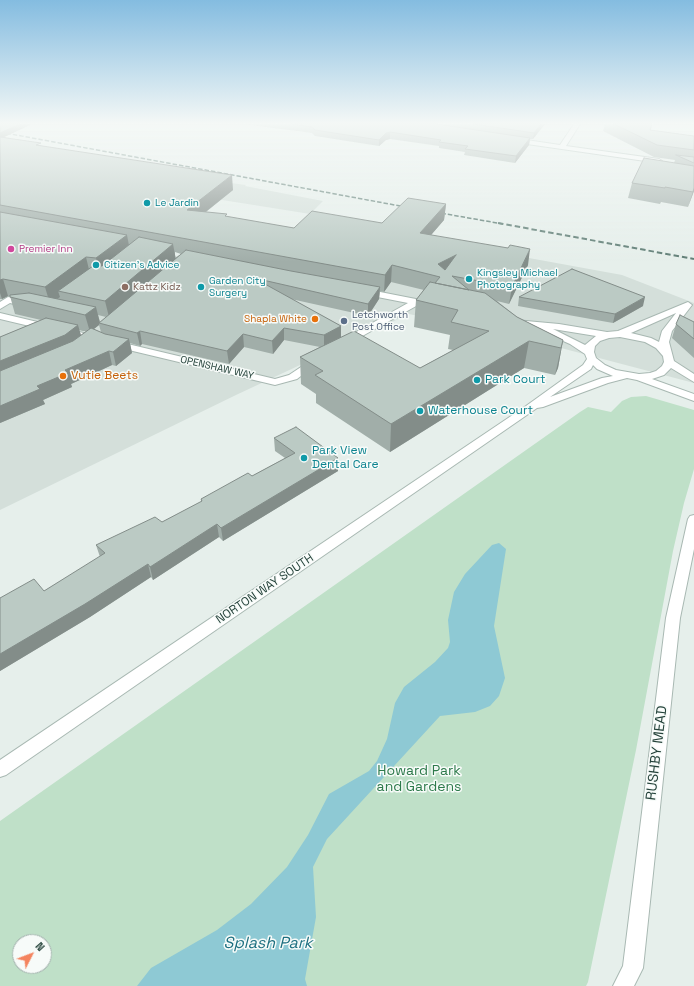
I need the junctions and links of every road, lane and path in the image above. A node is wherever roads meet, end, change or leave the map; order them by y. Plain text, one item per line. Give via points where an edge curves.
1 (354, 290) edge
2 (418, 302) junction
3 (691, 303) edge
4 (0, 306) edge
5 (37, 306) edge
6 (440, 306) edge
7 (0, 316) edge
8 (510, 321) edge
9 (537, 326) junction
10 (102, 329) edge
11 (620, 334) junction
12 (607, 335) junction
13 (93, 337) junction
14 (83, 344) edge
15 (334, 348) edge
16 (322, 356) edge
17 (591, 356) junction
18 (667, 358) junction
19 (634, 377) junction
20 (694, 379) edge
21 (694, 398) edge
22 (530, 408) junction
23 (694, 519) edge
24 (0, 769) edge
25 (623, 986) edge

1 - 2 street
2 - 6 street
2 - 15 street
3 - 11 street
3 - 18 street via 667,331 664,342
4 - 5 street via 8,300
7 - 13 street, OPENSHAW WAY
8 - 9 street
9 - 12 street
9 - 17 street via 573,342
10 - 13 street
11 - 12 street
11 - 18 street via 648,340 659,346
12 - 17 street, NORTON WAY SOUTH via 590,345
13 - 14 street
13 - 16 street, OPENSHAW WAY via 117,345 275,382 293,377
17 - 19 street via 601,367
17 - 22 street, NORTON WAY SOUTH via 580,372
18 - 19 street, NORTON WAY SOUTH via 666,368 660,373
18 - 20 street
19 - 21 street
19 - 22 street, NORTON WAY SOUTH via 606,380
22 - 24 street, NORTON WAY SOUTH
23 - 25 street, RUSHBY MEAD via 673,618 632,968

